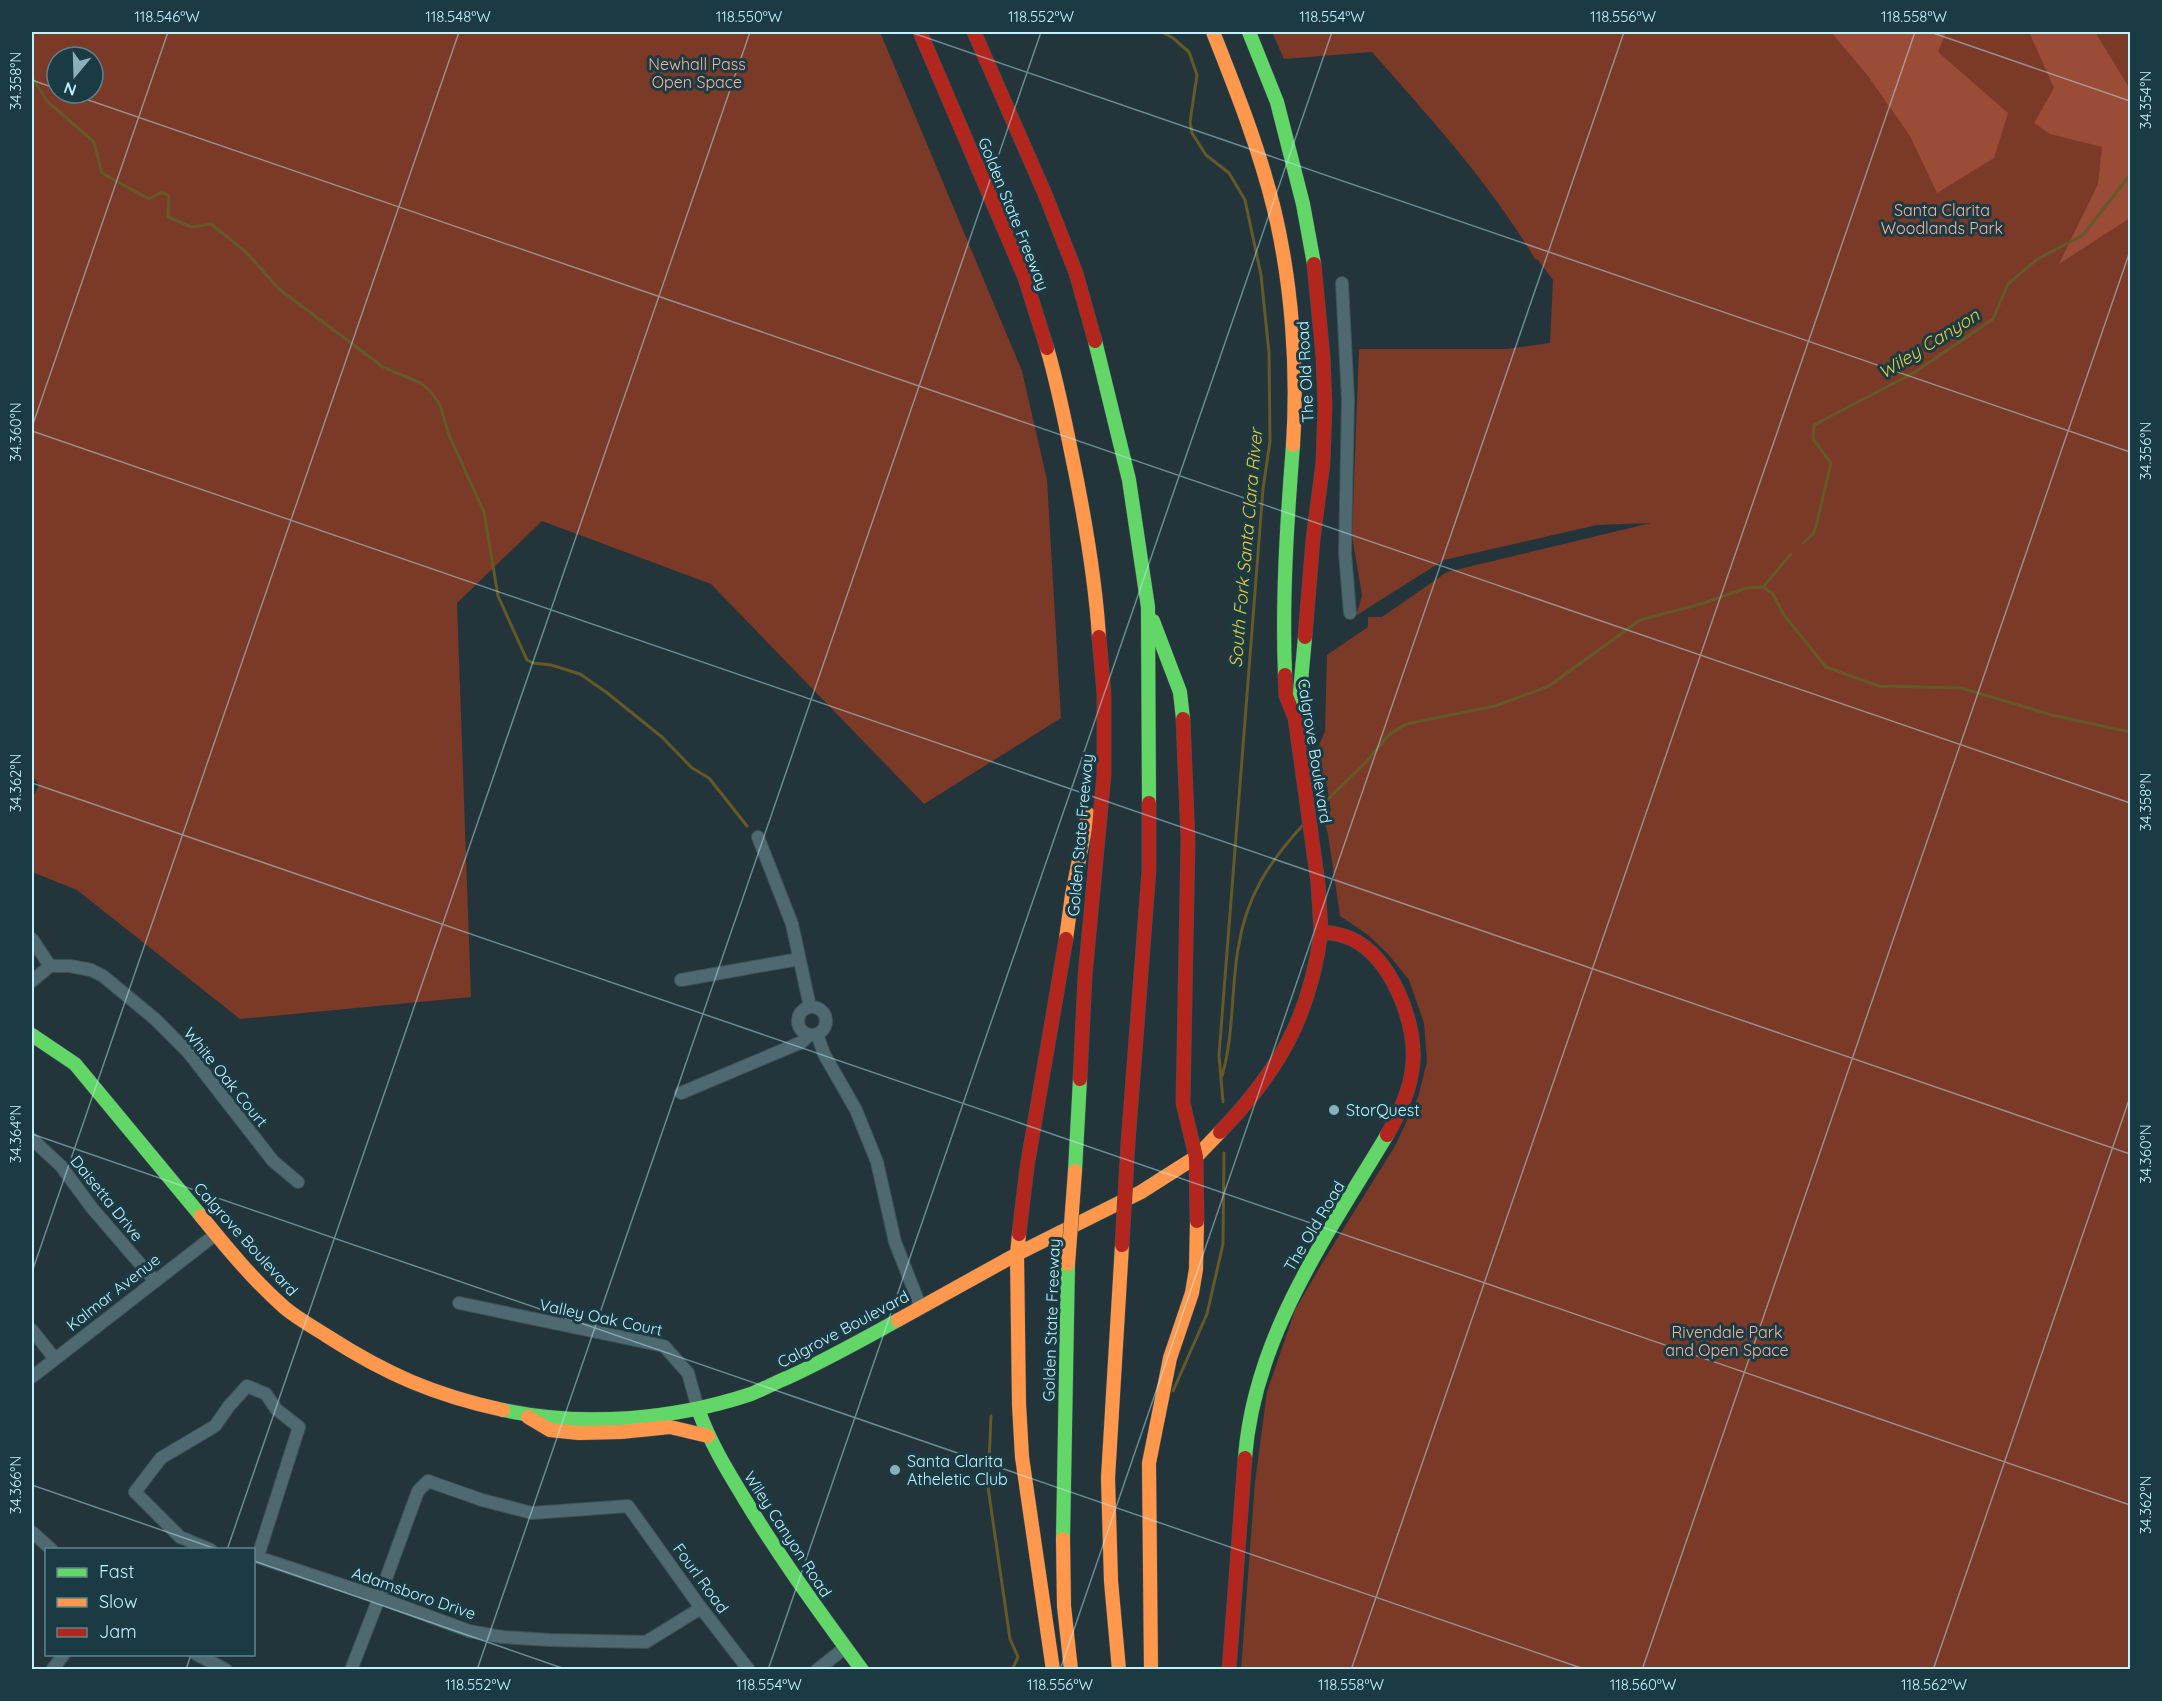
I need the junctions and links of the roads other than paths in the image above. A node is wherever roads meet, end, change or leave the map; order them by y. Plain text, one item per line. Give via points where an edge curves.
1 (920, 32) edge
2 (974, 32) edge
3 (1213, 32) edge
4 (1250, 32) edge
5 (1342, 283) dead end
6 (1148, 607) junction
7 (1350, 613) dead end
8 (1283, 623) joint
9 (1295, 718) junction
10 (1104, 740) junction
11 (758, 837) dead end
12 (1321, 932) junction
13 (32, 939) edge
14 (799, 959) junction
15 (50, 966) junction
16 (681, 980) dead end
17 (32, 981) edge
18 (810, 1006) junction
19 (32, 1035) edge
20 (813, 1035) junction
21 (681, 1093) dead end
22 (32, 1139) edge
23 (1196, 1157) junction
24 (298, 1182) dead end
25 (216, 1234) junction
26 (1017, 1254) junction
27 (154, 1280) junction
28 (459, 1303) dead end
29 (921, 1308) junction
30 (32, 1330) edge
31 (55, 1359) junction
32 (32, 1377) edge
33 (698, 1409) junction
34 (522, 1414) junction
35 (708, 1436) junction
36 (32, 1532) edge
37 (50, 1548) edge
38 (206, 1548) edge
39 (256, 1556) edge
40 (380, 1598) junction
41 (701, 1608) junction
42 (846, 1647) junction
43 (62, 1656) edge
44 (200, 1656) edge
45 (52, 1670) edge
46 (226, 1670) edge
47 (351, 1670) edge
48 (749, 1670) edge
49 (817, 1670) edge
50 (862, 1670) edge
51 (1053, 1670) edge
52 (1071, 1670) edge
53 (1119, 1670) edge
54 (1151, 1670) edge
55 (1229, 1670) edge

1 - 10 main road, Golden State Freeway via 1025,278 1055,376 1082,505 1095,595
2 - 6 main road via 1076,273 1130,480
3 - 8 main road, The Old Road via 1245,113 1274,209 1293,338 1296,401
4 - 9 main road, The Old Road via 1277,102 1303,204 1313,251 1323,357 1323,463
5 - 7 street via 1348,400 1345,553
6 - 23 main road via 1180,692 1184,725 1188,840 1183,1103
6 - 53 main road, bridge via 1149,870 1108,1478
8 - 9 main road, Calgrove Boulevard via 1287,696
9 - 12 main road, Calgrove Boulevard
10 - 26 main road via 1072,895 1027,1167
10 - 52 main road, Golden State Freeway, bridge via 1068,1264 1063,1498 1064,1606
11 - 14 street via 789,915
12 - 23 main road, Calgrove Boulevard via 1309,993 1283,1053 1249,1102
12 - 55 main road, The Old Road via 1340,934 1359,944 1393,982 1410,1025 1412,1065 1401,1109 1297,1286 1258,1382 1247,1433
13 - 15 street
14 - 16 street
14 - 18 street
15 - 17 street
15 - 24 street, White Oak Court via 70,966 103,976 155,1019 188,1052 273,1161
18 - 20 street via 798,1018 800,1029
18 - 20 street via 821,1009 827,1018 824,1029
19 - 25 main road, Calgrove Boulevard via 75,1064
20 - 21 street
20 - 29 street via 856,1110 877,1162 895,1242
22 - 27 street, Daisetta Drive via 61,1166
23 - 26 main road, Calgrove Boulevard via 1141,1192
23 - 54 main road via 1196,1269 1170,1358 1149,1463
25 - 27 street, Kalmar Avenue
25 - 34 main road, Calgrove Boulevard via 286,1309 366,1361 462,1401
26 - 29 main road, Calgrove Boulevard
26 - 51 main road via 1022,1457
27 - 31 street, Kalmar Avenue
28 - 33 street, Valley Oak Court via 664,1346 688,1373
29 - 33 main road, Calgrove Boulevard via 805,1370
30 - 31 street
31 - 32 street, Kalmar Avenue
33 - 34 main road, Calgrove Boulevard via 613,1419
33 - 35 main road, Wiley Canyon Road
34 - 35 main road via 550,1430 590,1433 670,1427
35 - 42 main road, Wiley Canyon Road via 775,1549
36 - 37 street
38 - 39 street via 180,1537 135,1492 161,1458 215,1426 247,1386 266,1394 276,1409 299,1427
39 - 40 street, Adamsboro Drive
40 - 41 street, Adamsboro Drive via 469,1631 550,1640 646,1642
40 - 41 street, Fourl Road via 418,1491 428,1481 532,1513 628,1506
40 - 47 street
41 - 48 street, Fourl Road
42 - 49 street
42 - 50 main road, Wiley Canyon Road
43 - 45 street
44 - 46 street

